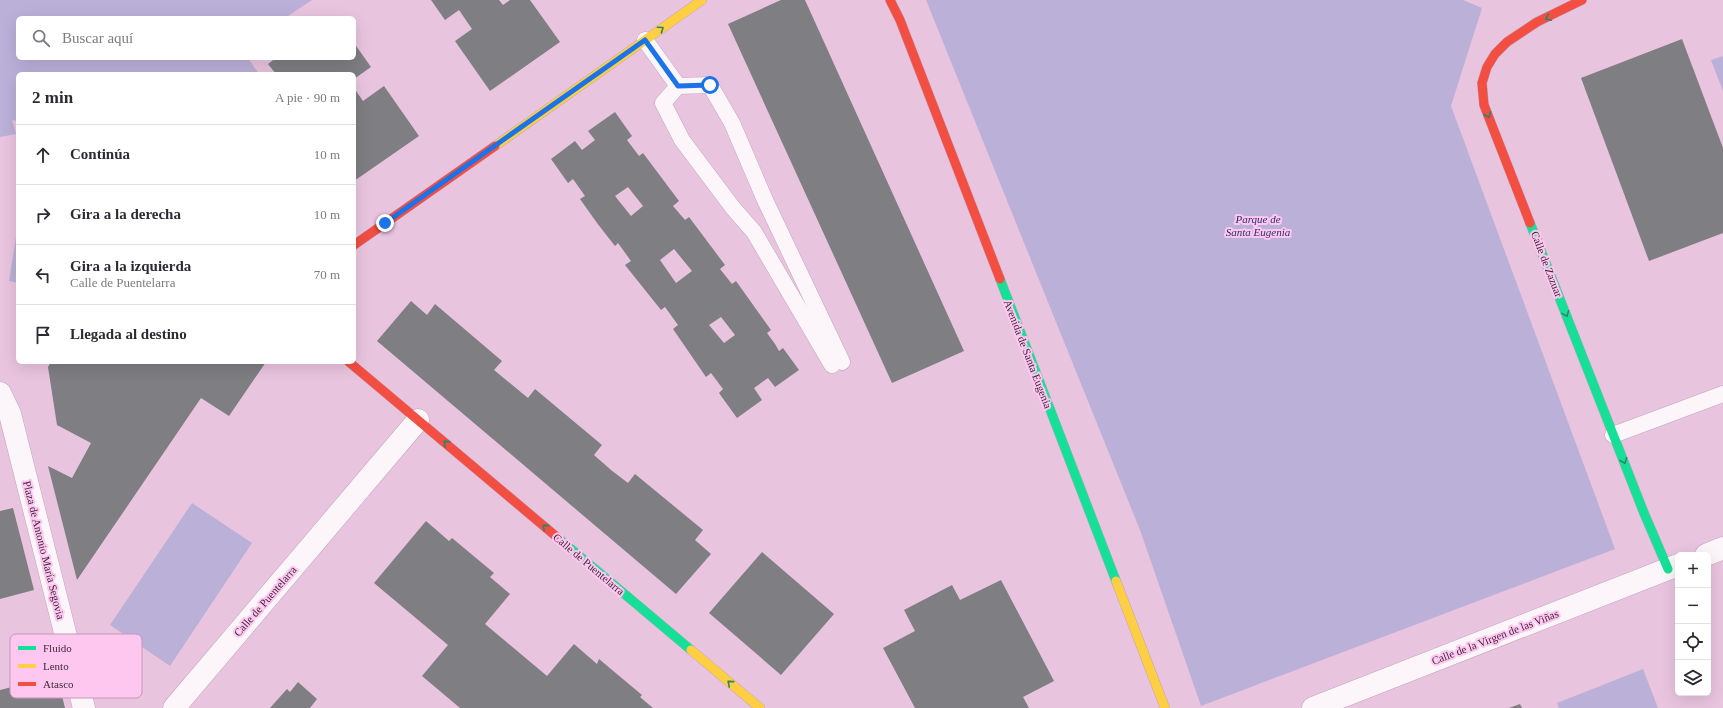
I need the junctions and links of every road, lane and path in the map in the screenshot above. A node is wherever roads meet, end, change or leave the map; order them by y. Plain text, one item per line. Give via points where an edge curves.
1 (702, 0) edge
2 (890, 0) edge
3 (1582, 0) edge
4 (645, 40) junction
5 (678, 86) junction
6 (356, 244) edge
7 (351, 364) edge
8 (0, 393) edge
9 (1723, 394) edge
10 (418, 420) junction
11 (1613, 435) junction
12 (1723, 548) edge
13 (1711, 553) edge
14 (1673, 567) edge
15 (65, 634) edge
16 (81, 698) edge
17 (84, 708) edge
18 (174, 708) edge
19 (760, 708) edge
20 (1165, 708) edge
21 (1313, 708) edge

4 -> 1 street
2 - 20 street, Avenida de Santa Eugenia via 900,20
3 -> 11 street, Calle de Zazuar via 1521,32 1502,45 1488,63 1482,84 1484,105
4 - 5 lane
4 - 6 street
5 - 5 lane via 710,85 732,124 837,364 754,232 732,208 682,140 663,103
7 - 10 street, Calle de Puentelarra
8 - 15 street, Plaza de Antonio María Segovia via 10,414
9 - 11 lane
10 - 18 street, Calle de Puentelarra
19 -> 10 street, Calle de Puentelarra
11 -> 14 street, Calle de Zazuar via 1644,512
12 - 13 street
14 - 21 street, Calle de la Virgen de las Viñas
16 - 17 street, Plaza de Antonio María Segovia

